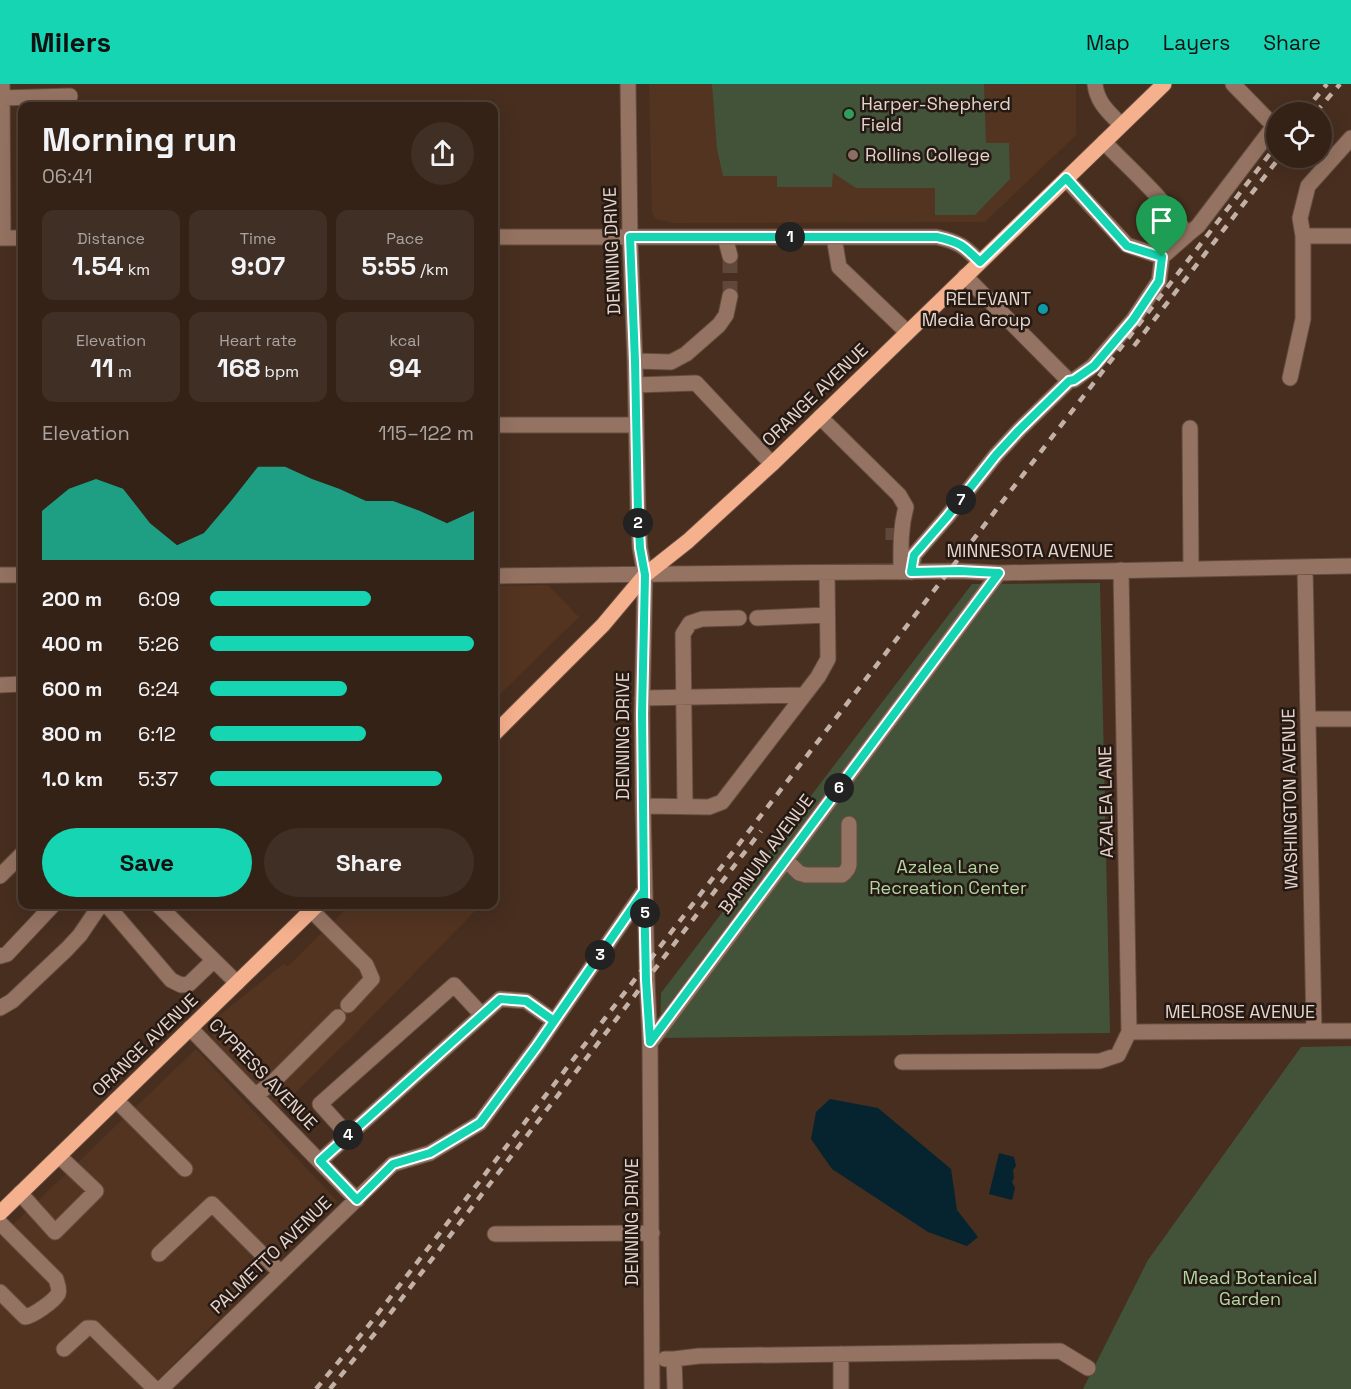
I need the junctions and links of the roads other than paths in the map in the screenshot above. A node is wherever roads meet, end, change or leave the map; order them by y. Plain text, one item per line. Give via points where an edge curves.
1 (628, 84) edge
2 (1095, 84) edge
3 (1164, 84) edge
4 (1233, 84) edge
5 (2, 91) edge
6 (70, 96) dead end
7 (1121, 125) junction
8 (1351, 138) edge
9 (1104, 142) junction
10 (1066, 178) junction
11 (1187, 235) junction
12 (1303, 236) junction
13 (1351, 236) edge
14 (498, 237) edge
15 (630, 237) junction
16 (726, 237) junction
17 (834, 237) junction
18 (2, 238) edge
19 (18, 238) edge
20 (730, 256) tunnel mouth
21 (1162, 257) junction
22 (980, 262) junction
23 (965, 276) junction
24 (730, 296) tunnel mouth
25 (907, 332) junction
26 (635, 361) junction
27 (1290, 378) dead end
28 (1069, 381) junction
29 (636, 385) junction
30 (819, 417) junction
31 (498, 425) edge
32 (636, 425) junction
33 (1190, 428) dead end
34 (771, 464) junction
35 (902, 501) junction
36 (1351, 566) edge
37 (1305, 567) junction
38 (1191, 569) junction
39 (1121, 570) junction
40 (901, 572) junction
41 (827, 573) junction
42 (999, 573) junction
43 (0, 575) edge
44 (18, 575) edge
45 (645, 575) junction
46 (498, 576) edge
47 (827, 615) junction
48 (739, 618) dead end
49 (757, 618) dead end
50 (18, 684) edge
51 (0, 685) edge
52 (804, 695) junction
53 (684, 697) junction
54 (642, 698) junction
55 (1308, 719) junction
56 (1351, 719) edge
57 (498, 730) edge
58 (643, 806) junction
59 (685, 807) junction
60 (849, 824) dead end
61 (18, 858) edge
62 (786, 860) junction
63 (0, 876) edge
64 (644, 891) junction
65 (49, 909) edge
66 (98, 909) edge
67 (110, 909) edge
68 (161, 909) edge
69 (309, 909) edge
70 (313, 909) edge
71 (0, 956) edge
72 (213, 961) junction
73 (237, 983) junction
74 (0, 1008) edge
75 (482, 1015) junction
76 (554, 1021) junction
77 (190, 1028) junction
78 (1314, 1031) junction
79 (1351, 1031) edge
80 (1129, 1032) junction
81 (650, 1042) junction
82 (902, 1062) dead end
83 (256, 1095) junction
84 (116, 1100) junction
85 (348, 1135) junction
86 (59, 1156) junction
87 (320, 1161) junction
88 (185, 1169) dead end
89 (20, 1193) junction
90 (357, 1200) junction
91 (1, 1214) edge
92 (652, 1233) junction
93 (495, 1234) dead end
94 (159, 1254) dead end
95 (281, 1273) junction
96 (0, 1292) edge
97 (64, 1349) dead end
98 (841, 1354) junction
99 (651, 1359) junction
100 (674, 1359) junction
101 (1088, 1368) dead end
102 (154, 1389) edge
103 (161, 1389) edge
104 (652, 1389) edge
105 (675, 1389) edge
106 (842, 1389) edge

1 - 15 street, DENNING DRIVE
2 - 7 street via 1102,105
3 - 7 main road, ORANGE AVENUE
4 - 11 street via 1274,126
5 - 6 street
5 - 18 street
7 - 9 main road, ORANGE AVENUE
8 - 12 street via 1308,186 1300,218
9 - 10 main road, ORANGE AVENUE
9 - 11 street
10 - 21 street via 1127,246
10 - 22 main road, ORANGE AVENUE
11 - 21 street
12 - 13 street
12 - 27 street via 1303,319
14 - 15 street
15 - 16 street
15 - 26 street, DENNING DRIVE
16 - 17 street
16 - 20 street
17 - 22 street via 937,237 960,243
17 - 25 street via 839,267
18 - 19 street
21 - 28 street via 1159,281 1133,320 1094,366
22 - 23 main road, ORANGE AVENUE
23 - 25 main road, ORANGE AVENUE
23 - 28 street
24 - 26 street via 719,325 686,354 671,362
25 - 30 main road, ORANGE AVENUE
26 - 29 street, DENNING DRIVE
28 - 40 street via 996,455
29 - 32 street, DENNING DRIVE
29 - 34 street via 696,383
30 - 34 main road, ORANGE AVENUE
30 - 35 street
31 - 32 street
32 - 45 street, DENNING DRIVE via 640,548
33 - 38 street
34 - 45 main road, ORANGE AVENUE
35 - 40 street via 906,507 901,525
35 - 40 street via 893,534
36 - 37 street, MINNESOTA AVENUE
37 - 38 street, MINNESOTA AVENUE
37 - 55 street, WASHINGTON AVENUE
38 - 39 street, MINNESOTA AVENUE
39 - 42 street, MINNESOTA AVENUE
39 - 80 street, AZALEA LANE
40 - 41 street, MINNESOTA AVENUE
40 - 42 street, MINNESOTA AVENUE
41 - 45 street, MINNESOTA AVENUE
41 - 47 street
42 - 62 street, BARNUM AVENUE
43 - 44 street
45 - 46 street, MINNESOTA AVENUE
45 - 54 street, DENNING DRIVE
45 - 57 main road, ORANGE AVENUE via 603,625
47 - 49 street
47 - 52 street via 828,659
48 - 53 street via 690,623 683,634
50 - 51 street
52 - 53 street
52 - 59 street via 722,802 709,807
53 - 54 street
53 - 59 street
54 - 58 street, DENNING DRIVE
55 - 56 street
55 - 78 street, WASHINGTON AVENUE
58 - 59 street
58 - 64 street, DENNING DRIVE
60 - 62 street via 849,865 842,875 806,876
61 - 63 street
62 - 81 street, BARNUM AVENUE
64 - 76 street, PALMETTO AVENUE
64 - 81 street, DENNING DRIVE
65 - 71 street via 7,954
66 - 74 street via 67,949
67 - 72 street via 171,980 189,984
68 - 72 street
69 - 73 main road, ORANGE AVENUE
70 - 83 street via 366,965 372,979
72 - 73 street
73 - 77 main road, ORANGE AVENUE
75 - 76 street via 500,999 526,1001
75 - 85 street
75 - 85 street via 454,985 320,1104
76 - 90 street, PALMETTO AVENUE via 480,1123 430,1153 393,1164
77 - 83 street, CYPRESS AVENUE
77 - 84 main road, ORANGE AVENUE
78 - 79 street, MELROSE AVENUE
78 - 80 street, MELROSE AVENUE
80 - 82 street via 1118,1055 1100,1061
81 - 92 street, DENNING DRIVE
83 - 87 street, CYPRESS AVENUE
84 - 86 main road, ORANGE AVENUE
84 - 88 street
85 - 87 street
86 - 89 main road, ORANGE AVENUE
86 - 89 street via 96,1191 55,1232
87 - 90 street, CYPRESS AVENUE
89 - 91 main road, ORANGE AVENUE
90 - 95 street, PALMETTO AVENUE
91 - 96 street via 59,1287 57,1295 32,1316 25,1317
92 - 93 street
92 - 99 street, DENNING DRIVE
94 - 95 street via 212,1204
95 - 103 street, PALMETTO AVENUE
97 - 102 street via 87,1328 93,1328
98 - 100 street
98 - 101 street via 1060,1351
98 - 106 street
99 - 100 street
99 - 104 street, DENNING DRIVE
100 - 105 street

